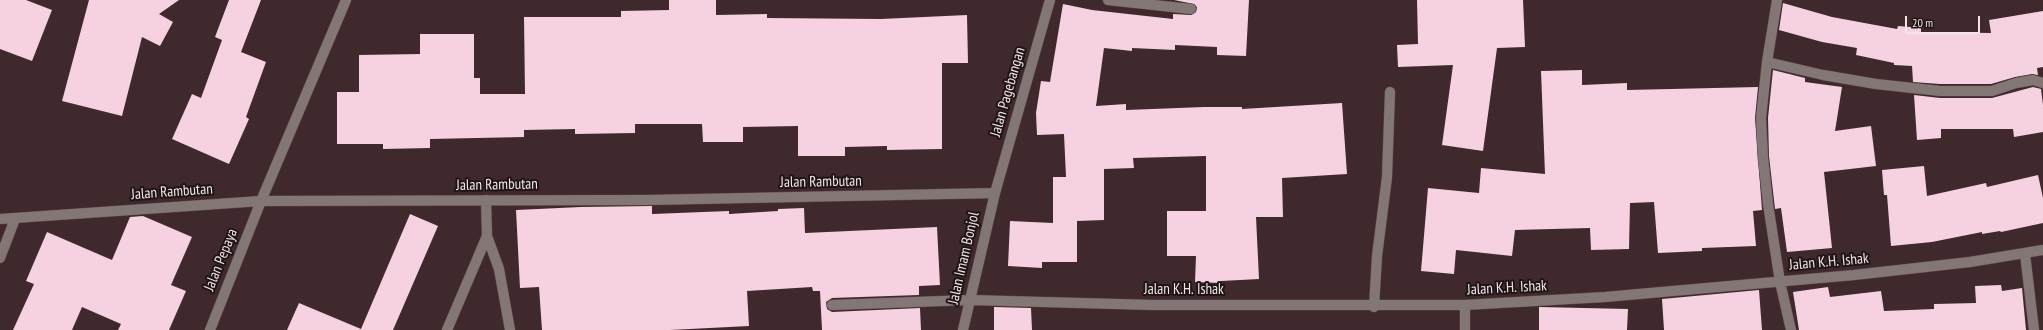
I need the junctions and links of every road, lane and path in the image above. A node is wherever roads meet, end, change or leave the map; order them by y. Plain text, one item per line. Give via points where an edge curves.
1 (346, 0) edge
2 (1050, 0) edge
3 (1108, 0) edge
4 (1778, 0) edge
5 (1191, 10) dead end
6 (1767, 62) junction
7 (2043, 83) edge
8 (1390, 92) dead end
9 (994, 193) junction
10 (486, 200) junction
11 (261, 201) junction
12 (0, 219) edge
13 (14, 219) junction
14 (487, 236) junction
15 (2043, 250) edge
16 (2025, 254) junction
17 (0, 258) edge
18 (1780, 282) junction
19 (970, 300) junction
20 (832, 305) dead end
21 (1465, 306) junction
22 (1374, 307) junction
23 (210, 330) edge
24 (447, 330) edge
25 (510, 330) edge
26 (963, 330) edge
27 (1465, 330) edge
28 (1791, 330) edge
29 (2034, 330) edge

1 - 11 street, Jalan Pepaya
2 - 9 street, Jalan Pagebangan
3 - 5 street
4 - 6 street
6 - 7 street via 1876,84 1940,90 1992,91 2033,80
6 - 18 street via 1761,118 1763,157
8 - 22 street via 1387,178 1377,256
9 - 10 street, Jalan Rambutan via 647,200
9 - 19 street, Jalan Imam Bonjol
10 - 11 street, Jalan Rambutan
10 - 14 street
11 - 13 street, Jalan Rambutan
11 - 23 street, Jalan Pepaya
12 - 13 street, Jalan Rambutan
13 - 17 street
14 - 24 street
14 - 25 street via 499,269
15 - 16 street, Jalan K.H. Ishak
16 - 18 street, Jalan K.H. Ishak
16 - 29 street
18 - 21 street, Jalan K.H. Ishak
18 - 28 street
19 - 20 street, Jalan K.H. Ishak
19 - 22 street, Jalan K.H. Ishak
19 - 26 street, Jalan Imam Bonjol
21 - 22 street, Jalan K.H. Ishak
21 - 27 street

